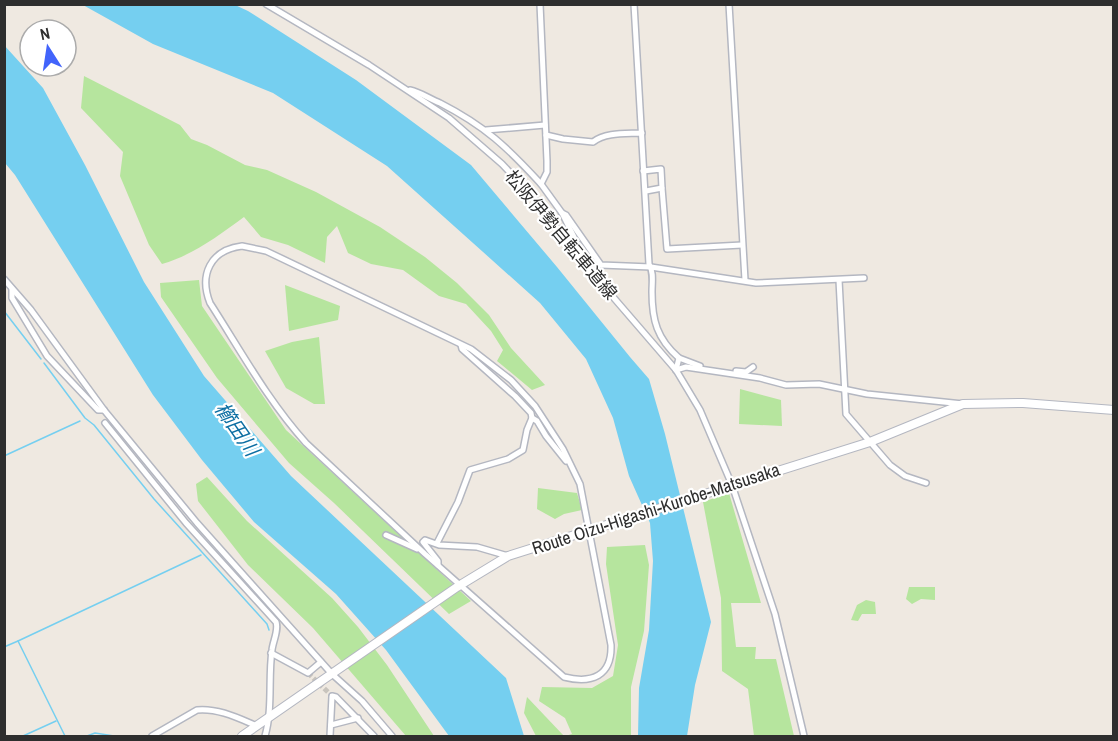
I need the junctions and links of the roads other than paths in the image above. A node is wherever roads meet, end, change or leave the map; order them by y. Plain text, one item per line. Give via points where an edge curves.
1 (266, 4) edge
2 (540, 4) edge
3 (634, 4) edge
4 (729, 4) edge
5 (407, 90) junction
6 (545, 125) junction
7 (486, 130) junction
8 (642, 133) junction
9 (546, 135) junction
10 (643, 171) junction
11 (541, 184) junction
12 (662, 188) junction
13 (645, 191) junction
14 (562, 213) junction
15 (742, 245) junction
16 (582, 261) junction
17 (651, 267) junction
18 (864, 278) dead end
19 (4, 279) edge
20 (744, 280) junction
21 (839, 280) junction
22 (12, 288) junction
23 (460, 344) junction
24 (680, 358) junction
25 (753, 367) dead end
26 (676, 370) junction
27 (731, 373) junction
28 (845, 388) junction
29 (963, 404) junction
30 (104, 410) junction
31 (1113, 410) edge
32 (532, 418) junction
33 (105, 423) dead end
34 (870, 442) junction
35 (572, 466) junction
36 (926, 483) dead end
37 (730, 485) junction
38 (591, 529) junction
39 (386, 535) dead end
40 (437, 543) junction
41 (419, 549) junction
42 (508, 556) junction
43 (438, 564) junction
44 (459, 586) junction
45 (271, 653) junction
46 (321, 662) junction
47 (334, 673) junction
48 (358, 718) junction
49 (268, 720) junction
50 (331, 725) junction
51 (257, 726) junction
52 (152, 736) edge
53 (242, 736) edge
54 (265, 736) edge
55 (330, 736) edge
56 (374, 736) edge
57 (392, 736) edge
58 (804, 736) edge

1 - 5 street, 松阪伊勢自転車道線
2 - 6 street
3 - 8 street
4 - 15 street
5 - 7 street
5 - 16 street, 松阪伊勢自転車道線 via 449,118 502,164 544,210
6 - 7 street
6 - 9 street
7 - 11 street
8 - 9 street via 607,135 593,142
8 - 10 street
9 - 11 street via 547,172
10 - 12 street via 661,169
10 - 13 street
11 - 14 street
12 - 13 street
12 - 15 street via 667,249
13 - 17 street
14 - 16 street via 584,257
14 - 17 street via 601,265
15 - 20 street
16 - 26 street, 松阪伊勢自転車道線
17 - 20 street
17 - 24 street via 656,331
18 - 21 street
19 - 22 street
20 - 21 street via 771,284
21 - 28 street
22 - 30 street
22 - 30 street via 12,298 47,356 98,410
23 - 32 street via 482,369 515,396
23 - 35 street via 511,380 535,406
23 - 41 street via 267,251 235,247 219,255 208,268 205,279 210,303 291,426
24 - 26 street
24 - 27 street
25 - 27 street
26 - 27 street
26 - 37 street, 松阪伊勢自転車道線 via 700,410
27 - 28 street via 786,385
28 - 29 street via 896,398
28 - 34 street via 846,414
29 - 31 main road, Route Oizu-Higashi-Kurobe-Matsusaka via 1023,403
29 - 34 main road, Route Oizu-Higashi-Kurobe-Matsusaka
30 - 46 street via 197,523
32 - 35 street
32 - 40 street via 523,450 508,459 470,470
33 - 45 street via 186,523 276,622
34 - 36 street via 905,476
34 - 37 main road, Route Oizu-Higashi-Kurobe-Matsusaka
35 - 38 street
37 - 38 main road, Route Oizu-Higashi-Kurobe-Matsusaka
37 - 58 street, 松阪伊勢自転車道線 via 775,614
38 - 42 main road, Route Oizu-Higashi-Kurobe-Matsusaka
38 - 44 street via 611,659 591,679 564,677
39 - 41 street
40 - 42 street via 477,547
40 - 43 street via 423,542
41 - 43 street
42 - 44 main road, Route Oizu-Higashi-Kurobe-Matsusaka
43 - 44 street
44 - 47 main road, Route Oizu-Higashi-Kurobe-Matsusaka
45 - 46 street via 309,673
45 - 49 street
46 - 47 street
47 - 49 main road, Route Oizu-Higashi-Kurobe-Matsusaka
47 - 57 street
48 - 50 street
48 - 50 street via 332,696
48 - 56 street
49 - 51 main road, Route Oizu-Higashi-Kurobe-Matsusaka
49 - 54 street
50 - 55 street
51 - 52 street via 205,709
51 - 53 main road, Route Oizu-Higashi-Kurobe-Matsusaka

